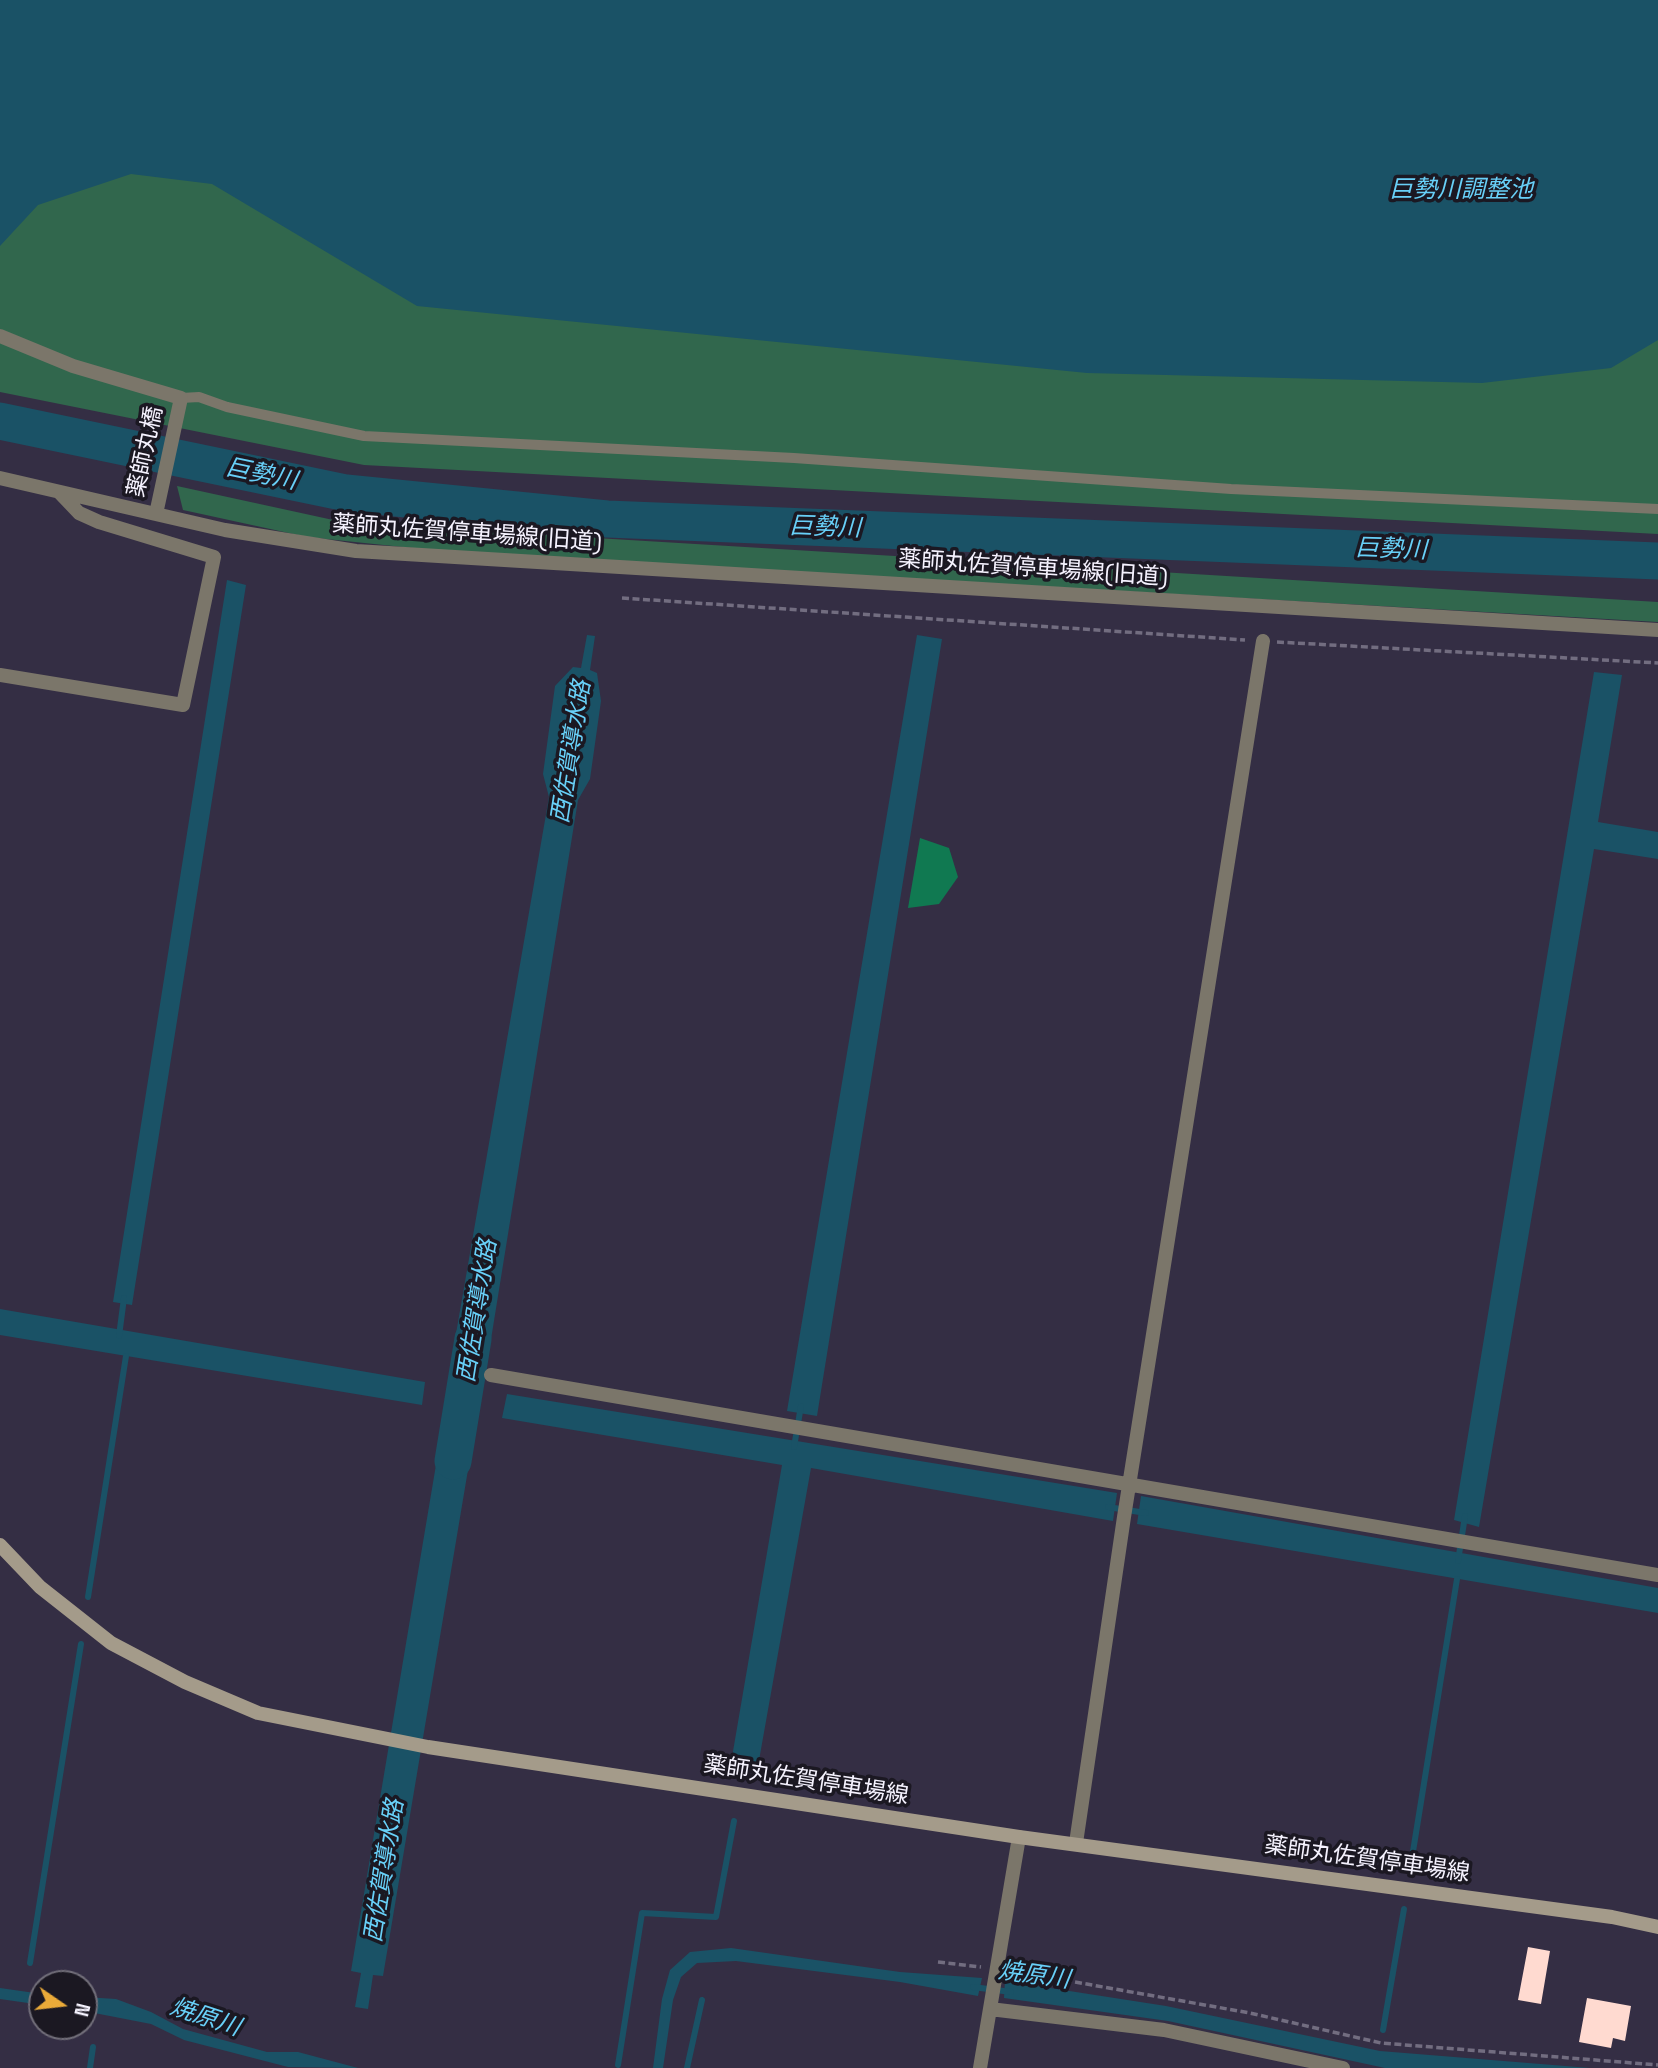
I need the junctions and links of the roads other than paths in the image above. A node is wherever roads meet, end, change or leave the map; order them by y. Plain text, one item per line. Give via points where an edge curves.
1 (0, 336) edge
2 (181, 398) junction
3 (0, 478) edge
4 (59, 492) junction
5 (1658, 509) edge
6 (156, 514) junction
7 (1658, 630) edge
8 (1263, 641) road end
9 (0, 675) edge
10 (491, 1375) dead end
11 (1130, 1483) junction
12 (0, 1545) edge
13 (1658, 1575) edge
14 (1019, 1837) junction
15 (1076, 1843) junction
16 (1658, 1927) edge
17 (990, 2010) junction
18 (980, 2068) edge
19 (1343, 2068) edge

1 - 2 street via 73,366
2 - 5 lane via 199,397 364,436 794,458 1231,489
2 - 6 street, 薬師丸橋
3 - 4 street, 薬師丸佐賀停車場線(旧道)
4 - 6 street, 薬師丸佐賀停車場線(旧道)
4 - 9 street via 79,513 99,522 214,556 183,705
6 - 7 street, 薬師丸佐賀停車場線(旧道) via 311,545 410,556
8 - 11 street
10 - 11 street
11 - 13 street
11 - 15 street
12 - 14 main road, 薬師丸佐賀停車場線 via 40,1587 111,1643 258,1713 428,1748
14 - 15 main road, 薬師丸佐賀停車場線
14 - 17 street
15 - 16 main road, 薬師丸佐賀停車場線
17 - 18 street
17 - 19 street via 1164,2030

